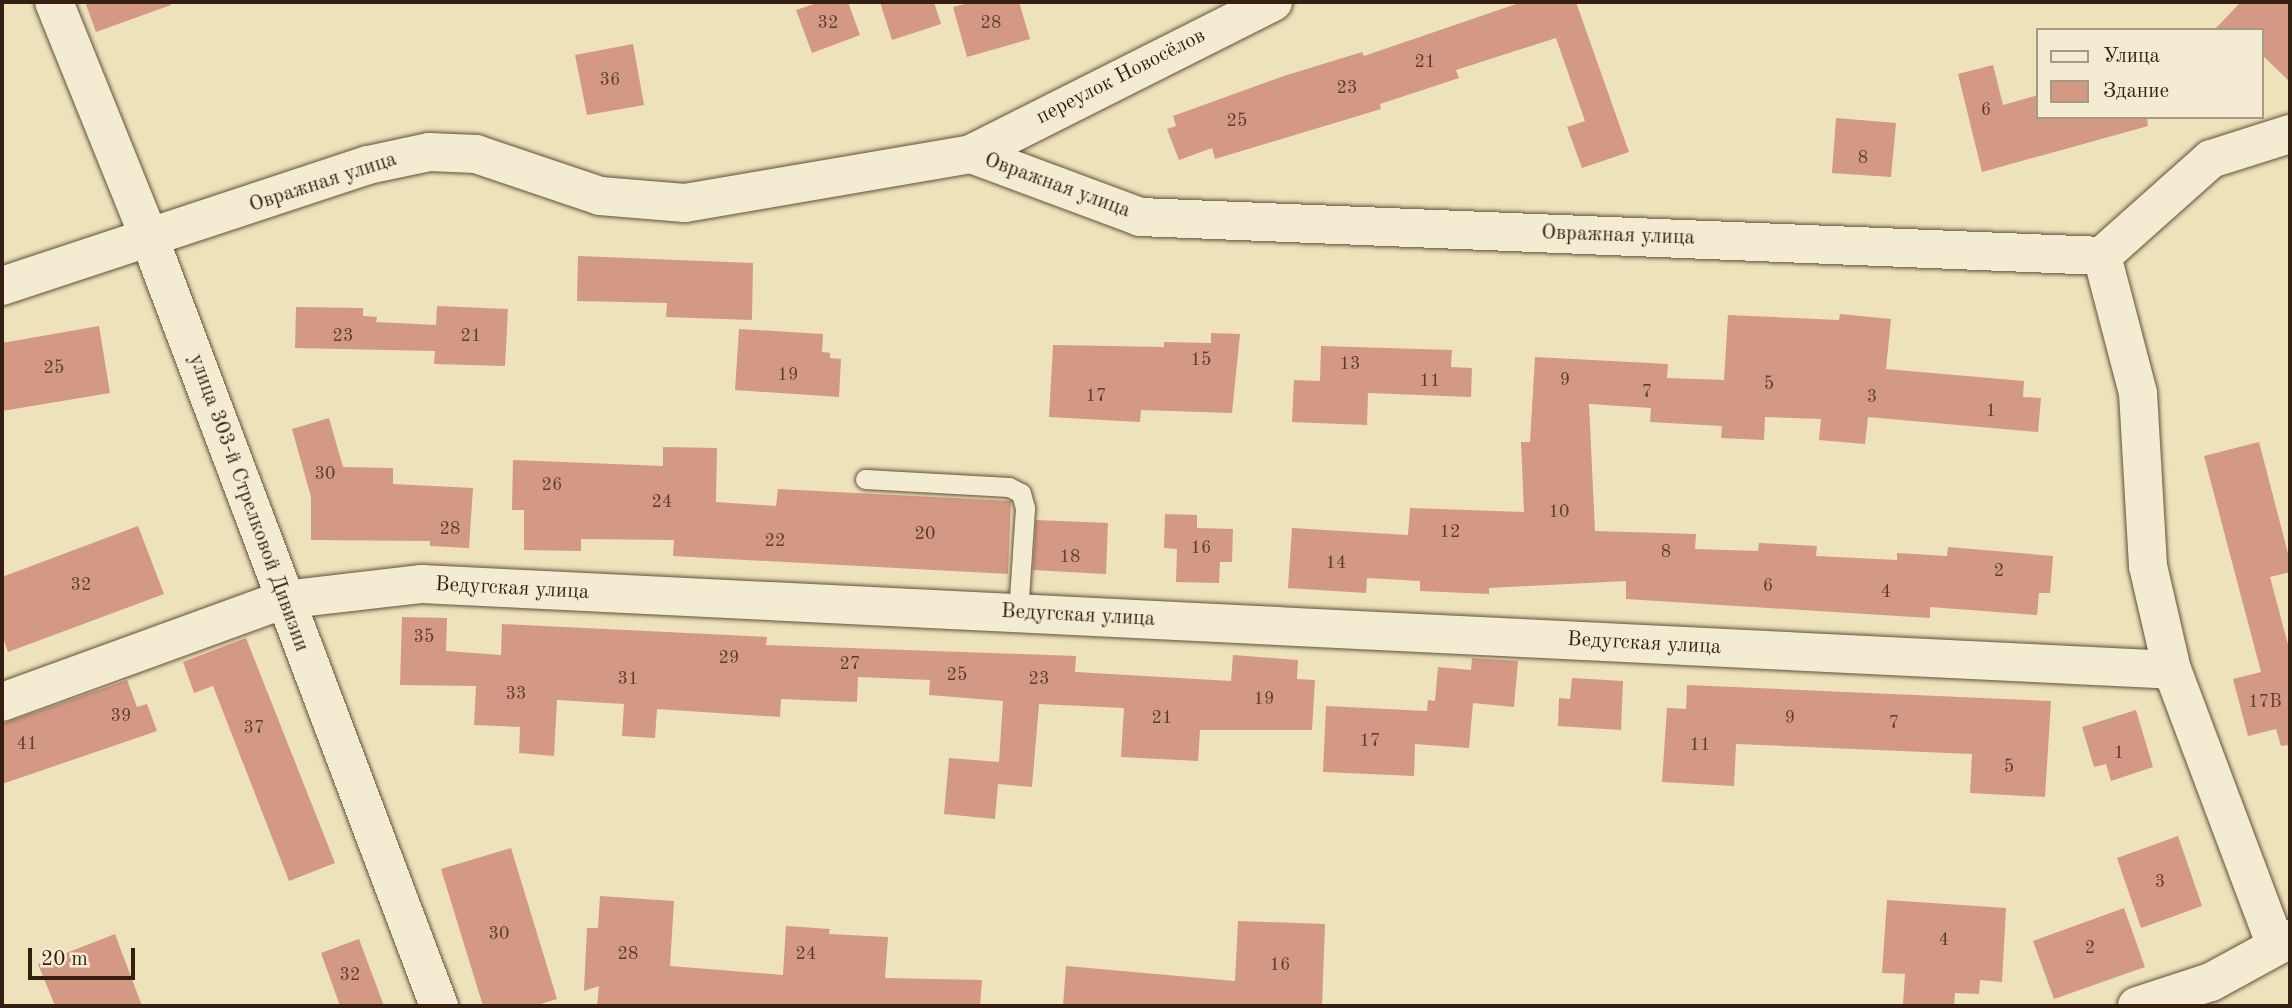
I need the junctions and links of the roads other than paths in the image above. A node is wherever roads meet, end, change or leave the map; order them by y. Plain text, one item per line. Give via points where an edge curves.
1 (54, 2) edge
2 (1273, 2) edge
3 (2290, 134) edge
4 (971, 155) junction
5 (150, 240) junction
6 (2102, 256) junction
7 (2, 286) edge
8 (865, 480) dead end
9 (283, 600) junction
10 (1018, 613) junction
11 (2172, 670) junction
12 (2, 702) edge
13 (2283, 943) edge
14 (2214, 994) edge
15 (439, 1006) edge
16 (2137, 1006) edge

1 - 5 street, улица 303-й Стрелковой Дивизии
2 - 4 street, переулок Новосёлов
3 - 6 street via 2211,159
4 - 5 street, Овражная улица via 685,203 600,196 476,154 429,152 369,165
4 - 6 street, Овражная улица via 1140,217
5 - 7 street, Овражная улица
5 - 9 street, улица 303-й Стрелковой Дивизии
6 - 11 street via 2138,393 2148,566
8 - 10 lane via 1009,487 1021,493 1025,508
9 - 10 street, Ведугская улица via 422,584
9 - 12 street, Ведугская улица
9 - 15 street, улица 303-й Стрелковой Дивизии
10 - 11 street, Ведугская улица
11 - 13 street
13 - 14 street
14 - 16 street

